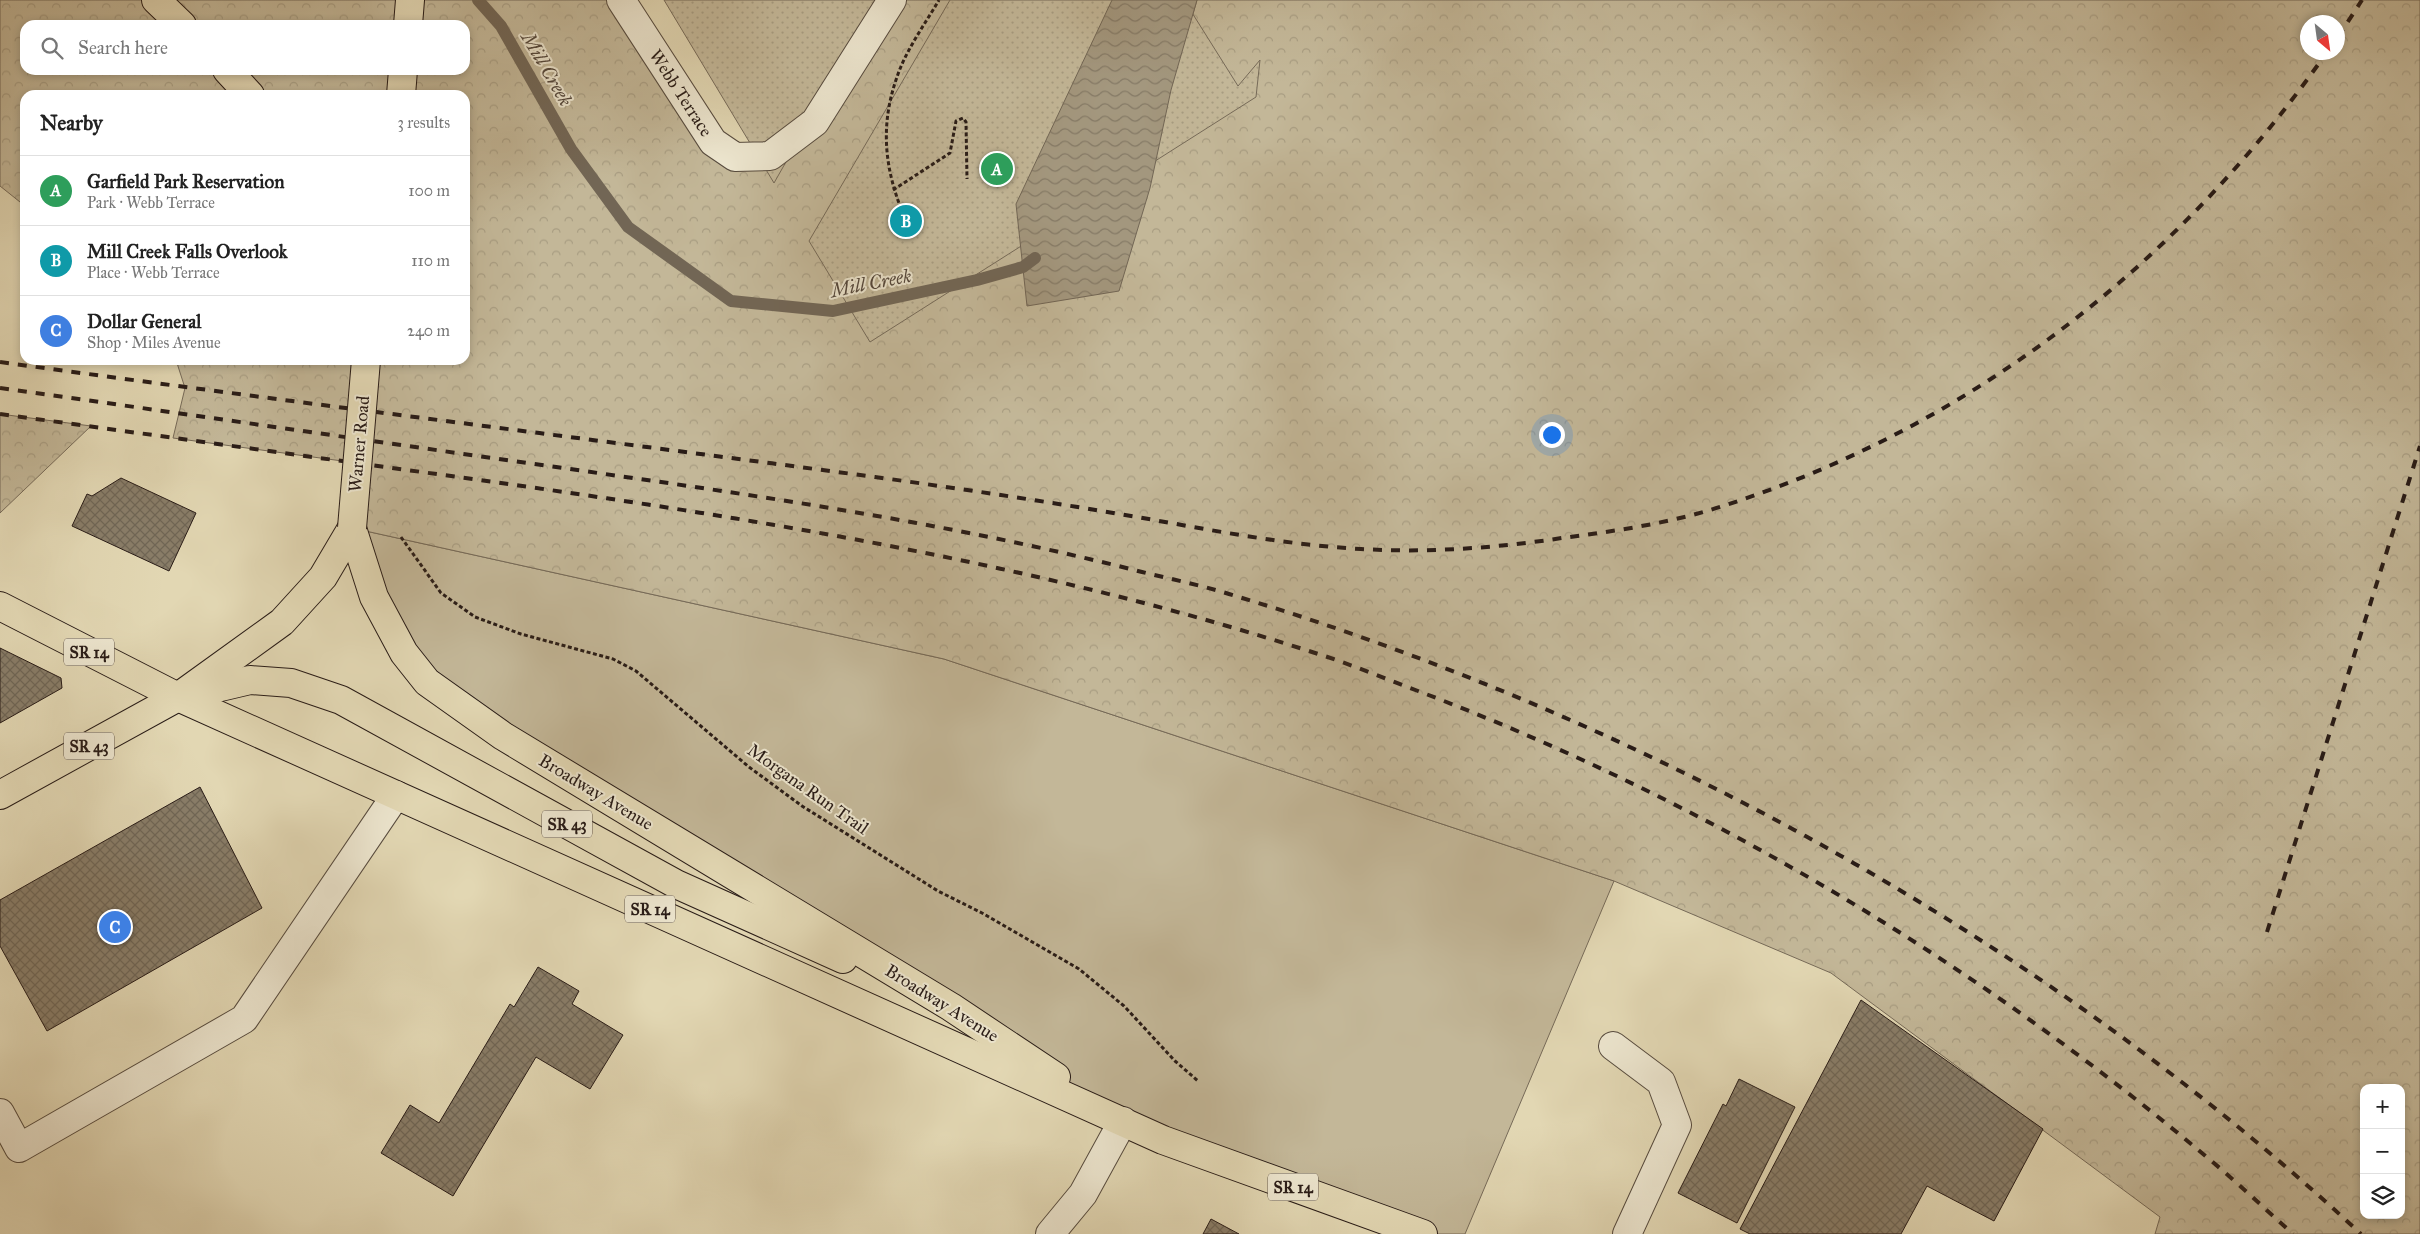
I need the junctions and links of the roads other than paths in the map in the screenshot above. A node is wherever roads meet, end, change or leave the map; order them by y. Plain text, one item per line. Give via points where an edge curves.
1 (156, 0) edge
2 (410, 0) edge
3 (621, 0) edge
4 (892, 0) edge
5 (177, 20) edge
6 (408, 20) edge
7 (232, 75) edge
8 (403, 75) edge
9 (245, 90) edge
10 (402, 90) edge
11 (366, 365) edge
12 (352, 528) junction
13 (0, 606) edge
14 (178, 697) junction
15 (0, 795) edge
16 (396, 795) junction
17 (951, 1007) junction
18 (1613, 1046) dead end
19 (0, 1113) edge
20 (1123, 1121) junction
21 (1050, 1234) edge
22 (1423, 1234) edge
23 (1627, 1234) edge

1 - 5 main road
2 - 6 main road
3 - 4 street, Webb Terrace via 713,142 735,157 770,156 815,122
7 - 9 main road
8 - 10 main road
11 - 12 main road, Warner Road / SR 14, bridge
12 - 14 main road via 323,577 282,622
12 - 17 main road, Broadway Avenue / SR 14 via 374,597 404,653 427,682 503,736
13 - 14 main road, Broadway Avenue / SR 14
14 - 15 main road, SR 43
14 - 16 main road, Broadway Avenue / SR 14
14 - 17 main road, SR 43 via 250,680 291,683 341,700 676,884
16 - 19 street via 244,1019 19,1148
16 - 20 main road, Broadway Avenue / SR 14
17 - 20 main road, Broadway Avenue / SR 14
18 - 23 street via 1661,1082 1677,1125
20 - 21 street via 1083,1194
20 - 22 main road, Broadway Avenue / SR 14 via 1162,1140

